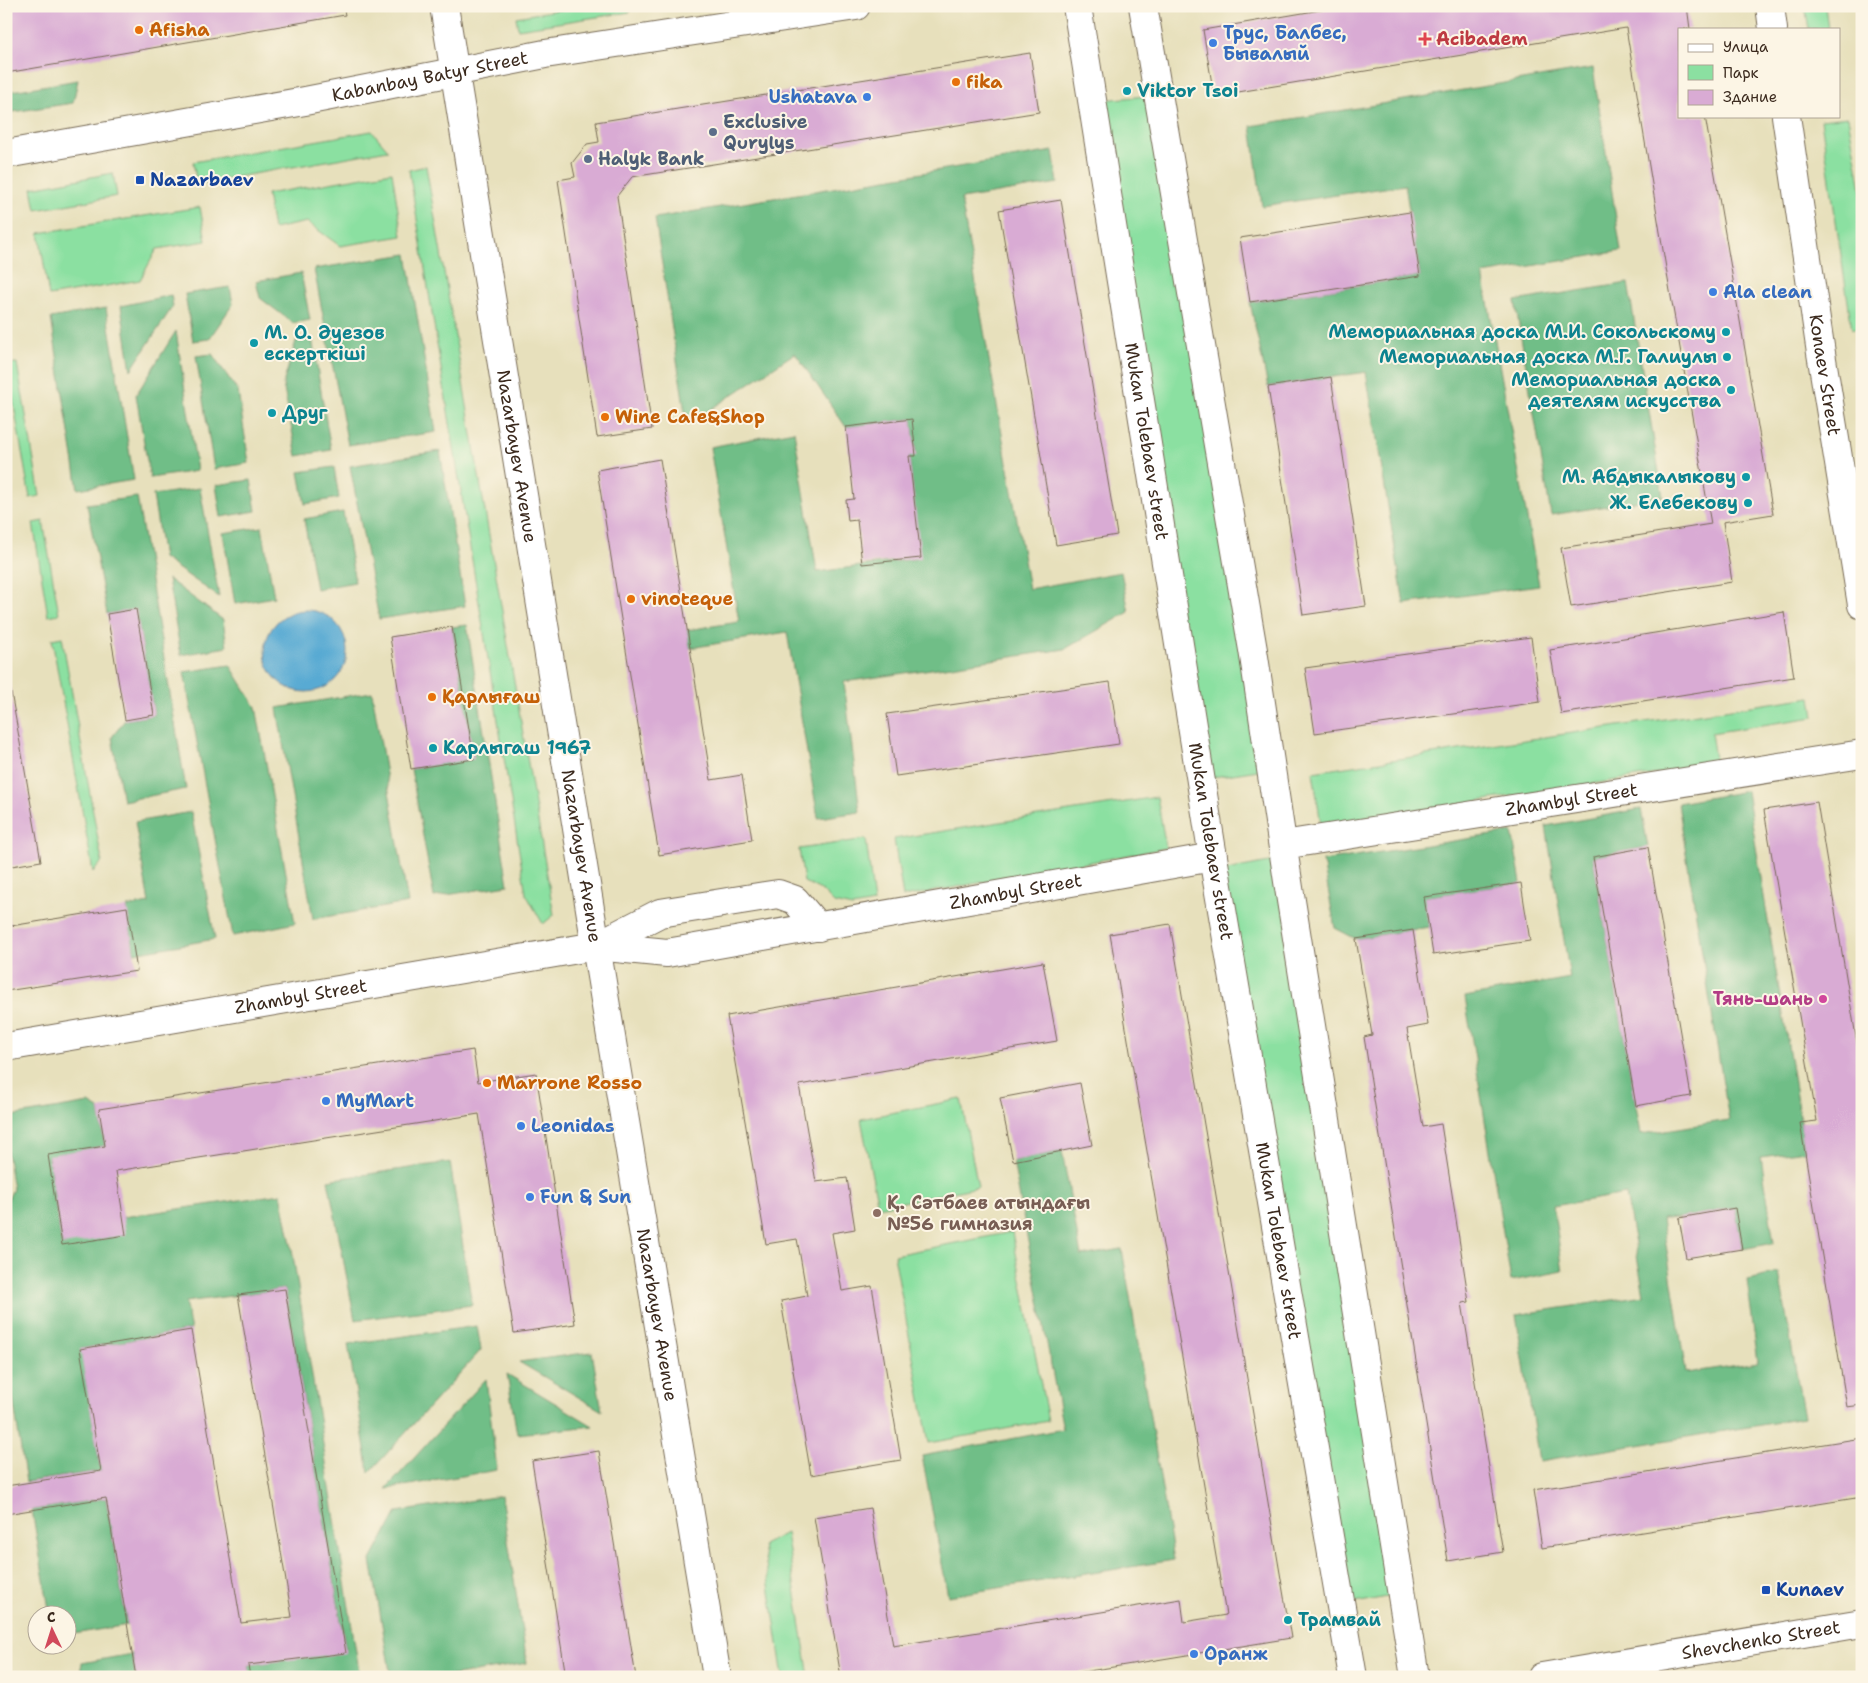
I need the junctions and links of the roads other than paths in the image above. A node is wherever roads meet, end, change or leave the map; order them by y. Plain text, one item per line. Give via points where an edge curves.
1 (444, 6) edge
2 (856, 6) edge
3 (1077, 6) edge
4 (1143, 6) edge
5 (1770, 6) edge
6 (1773, 28) edge
7 (455, 71) junction
8 (1786, 118) edge
9 (6, 154) edge
10 (1862, 605) edge
11 (1862, 754) edge
12 (1283, 845) junction
13 (1213, 856) junction
14 (818, 927) junction
15 (596, 946) junction
16 (6, 1047) edge
17 (1862, 1623) edge
18 (717, 1677) edge
19 (1352, 1677) edge
20 (1415, 1677) edge
21 (1542, 1677) edge

1 - 7 street, Nazarbayev Avenue
2 - 7 street, Kabanbay Batyr Street
3 - 13 street, Mukan Tolebaev street
4 - 12 street via 1252,641
5 - 6 street
7 - 9 street, Kabanbay Batyr Street
7 - 15 street, Nazarbayev Avenue
8 - 10 street, Konaev Street
11 - 12 street, Zhambyl Street
12 - 20 street
13 - 14 street, Zhambyl Street
13 - 19 street, Mukan Tolebaev street
14 - 15 street, Zhambyl Street via 667,953
14 - 15 street, Zhambyl Street via 795,900 778,894 660,913
15 - 16 street, Zhambyl Street
15 - 18 street, Nazarbayev Avenue
17 - 21 street, Shevchenko Street

